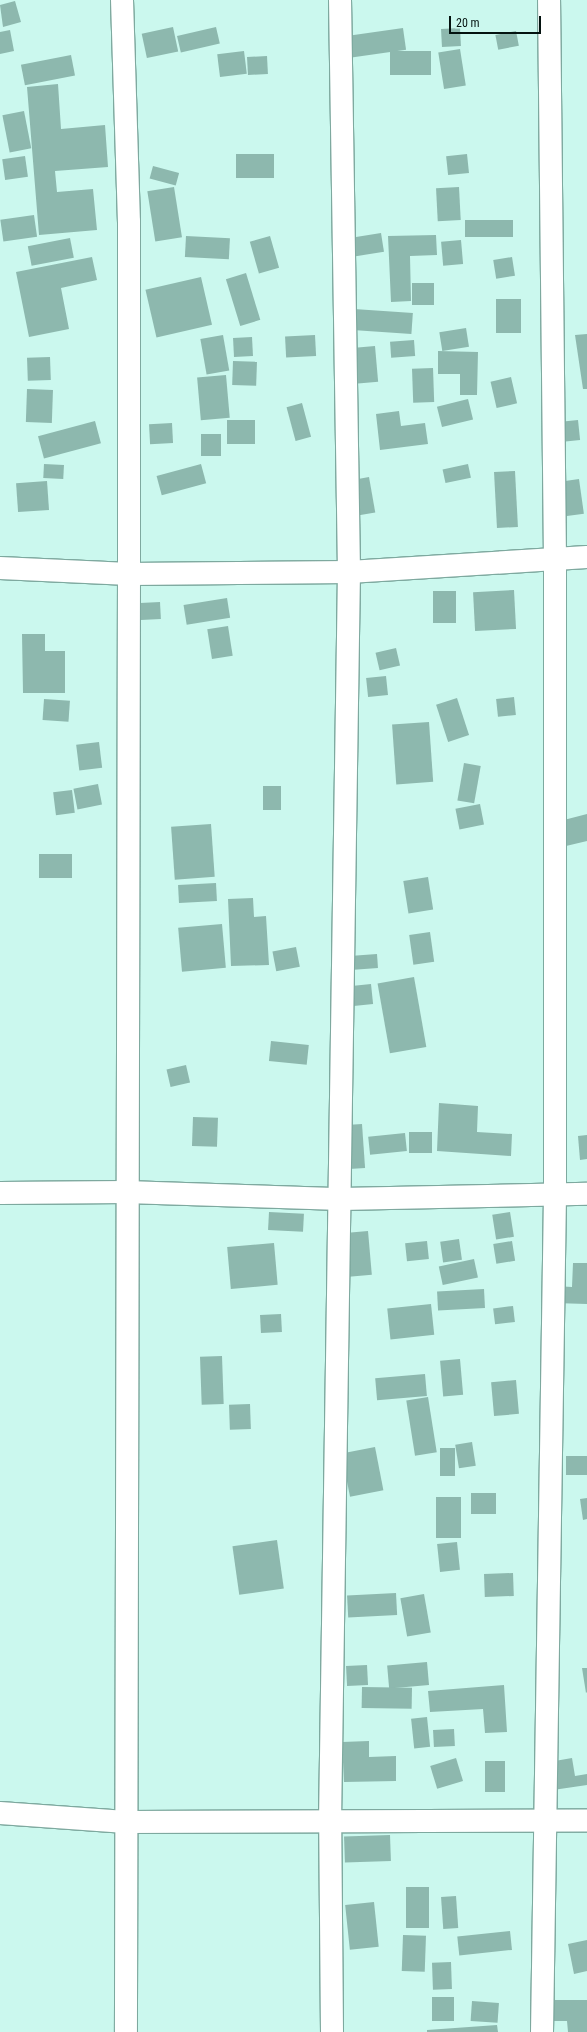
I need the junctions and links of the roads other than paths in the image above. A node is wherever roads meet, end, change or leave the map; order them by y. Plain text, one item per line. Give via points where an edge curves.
1 (122, 0) edge
2 (340, 0) edge
3 (550, 0) edge
4 (587, 557) edge
5 (555, 560) junction
6 (0, 568) edge
7 (348, 572) junction
8 (129, 574) junction
9 (126, 1192) junction
10 (0, 1193) edge
11 (555, 1194) junction
12 (587, 1194) edge
13 (341, 1199) junction
14 (0, 1813) edge
15 (587, 1820) edge
16 (126, 1822) junction
17 (330, 1822) junction
18 (544, 1822) junction
19 (126, 2032) edge
20 (332, 2032) edge
21 (542, 2032) edge

1 - 8 street via 129,222
2 - 7 street
3 - 5 street
4 - 5 street
5 - 7 street
5 - 11 street
6 - 8 street
7 - 8 street
7 - 13 street
8 - 9 street
9 - 10 street
9 - 13 street
9 - 16 street
11 - 12 street
11 - 13 street
11 - 18 street
13 - 17 street
14 - 16 street
15 - 18 street
16 - 17 street
16 - 19 street
17 - 18 street
17 - 20 street
18 - 21 street

